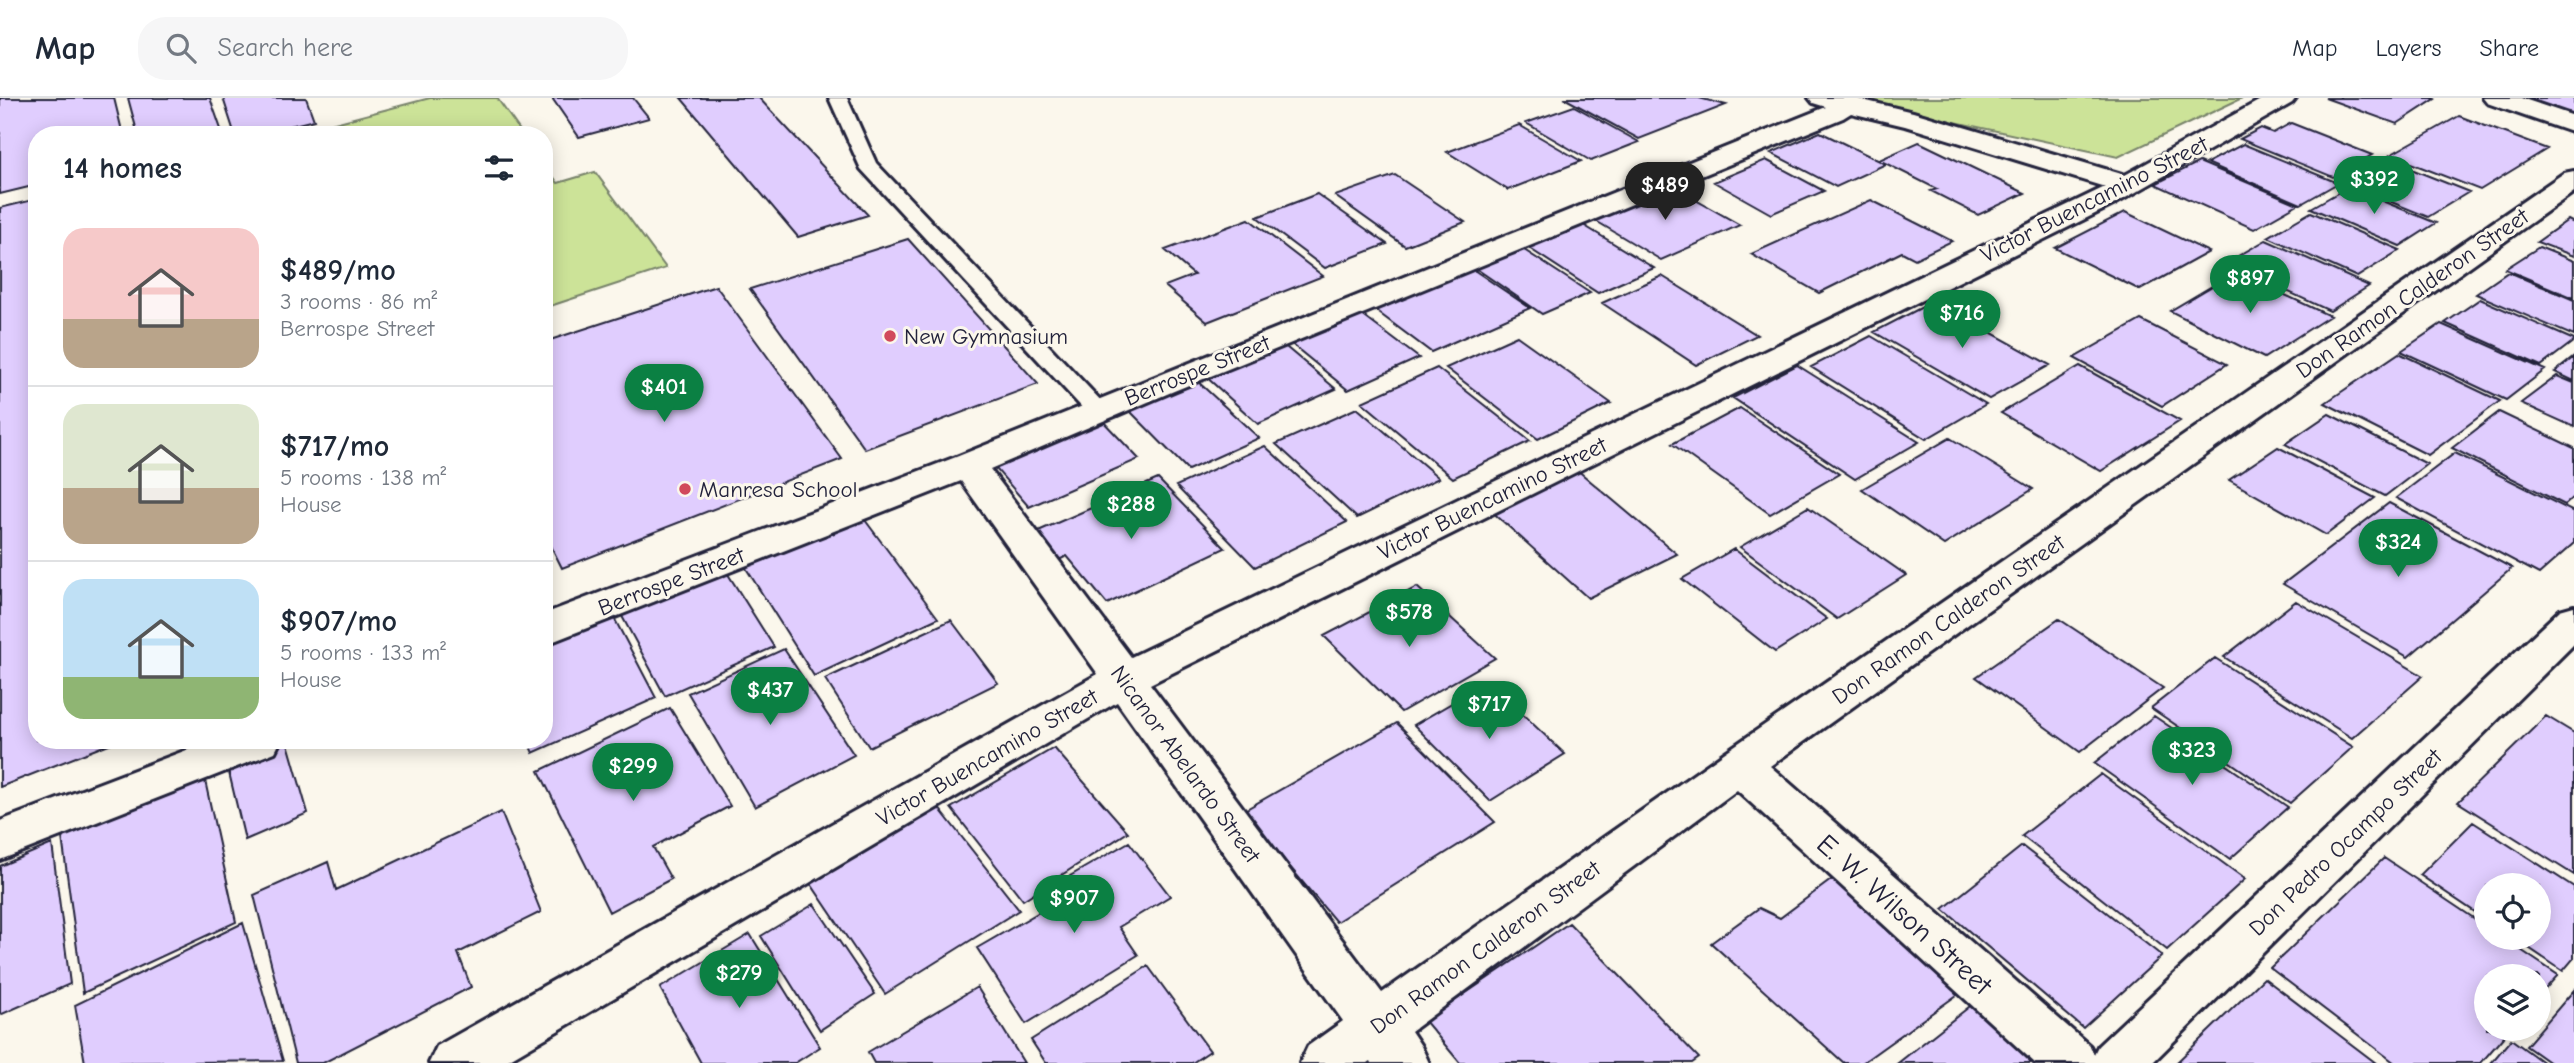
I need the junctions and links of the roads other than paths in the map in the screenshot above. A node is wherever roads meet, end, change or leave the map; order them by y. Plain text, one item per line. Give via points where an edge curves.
1 (838, 98) edge
2 (2283, 98) edge
3 (2496, 98) edge
4 (1834, 101) edge
5 (2574, 125) edge
6 (2574, 179) edge
7 (2127, 185) junction
8 (1097, 410) junction
9 (968, 465) junction
10 (2574, 620) edge
11 (553, 626) edge
12 (1125, 678) junction
13 (237, 749) edge
14 (1739, 765) junction
15 (0, 841) edge
16 (1375, 1026) junction
17 (455, 1063) edge
18 (1326, 1063) edge
19 (1403, 1063) edge
20 (2072, 1063) edge
21 (2116, 1063) edge

1 - 8 lane via 868,165
2 - 7 street, Victor Buencamino Street
3 - 5 street
4 - 7 street via 1913,120
4 - 8 street, Berrospe Street via 1834,113
6 - 14 street, Don Ramon Calderon Street
7 - 12 street, Victor Buencamino Street
8 - 9 street, Berrospe Street
9 - 11 street, Berrospe Street
9 - 12 street, Nicanor Abelardo Street
10 - 21 street, Don Pedro Ocampo Street
12 - 16 street, Nicanor Abelardo Street
12 - 17 street, Victor Buencamino Street
13 - 15 street
14 - 16 street, Don Ramon Calderon Street
14 - 20 street, E. W. Wilson Street
16 - 18 street, Don Ramon Calderon Street
16 - 19 street, Nicanor Abelardo Street

